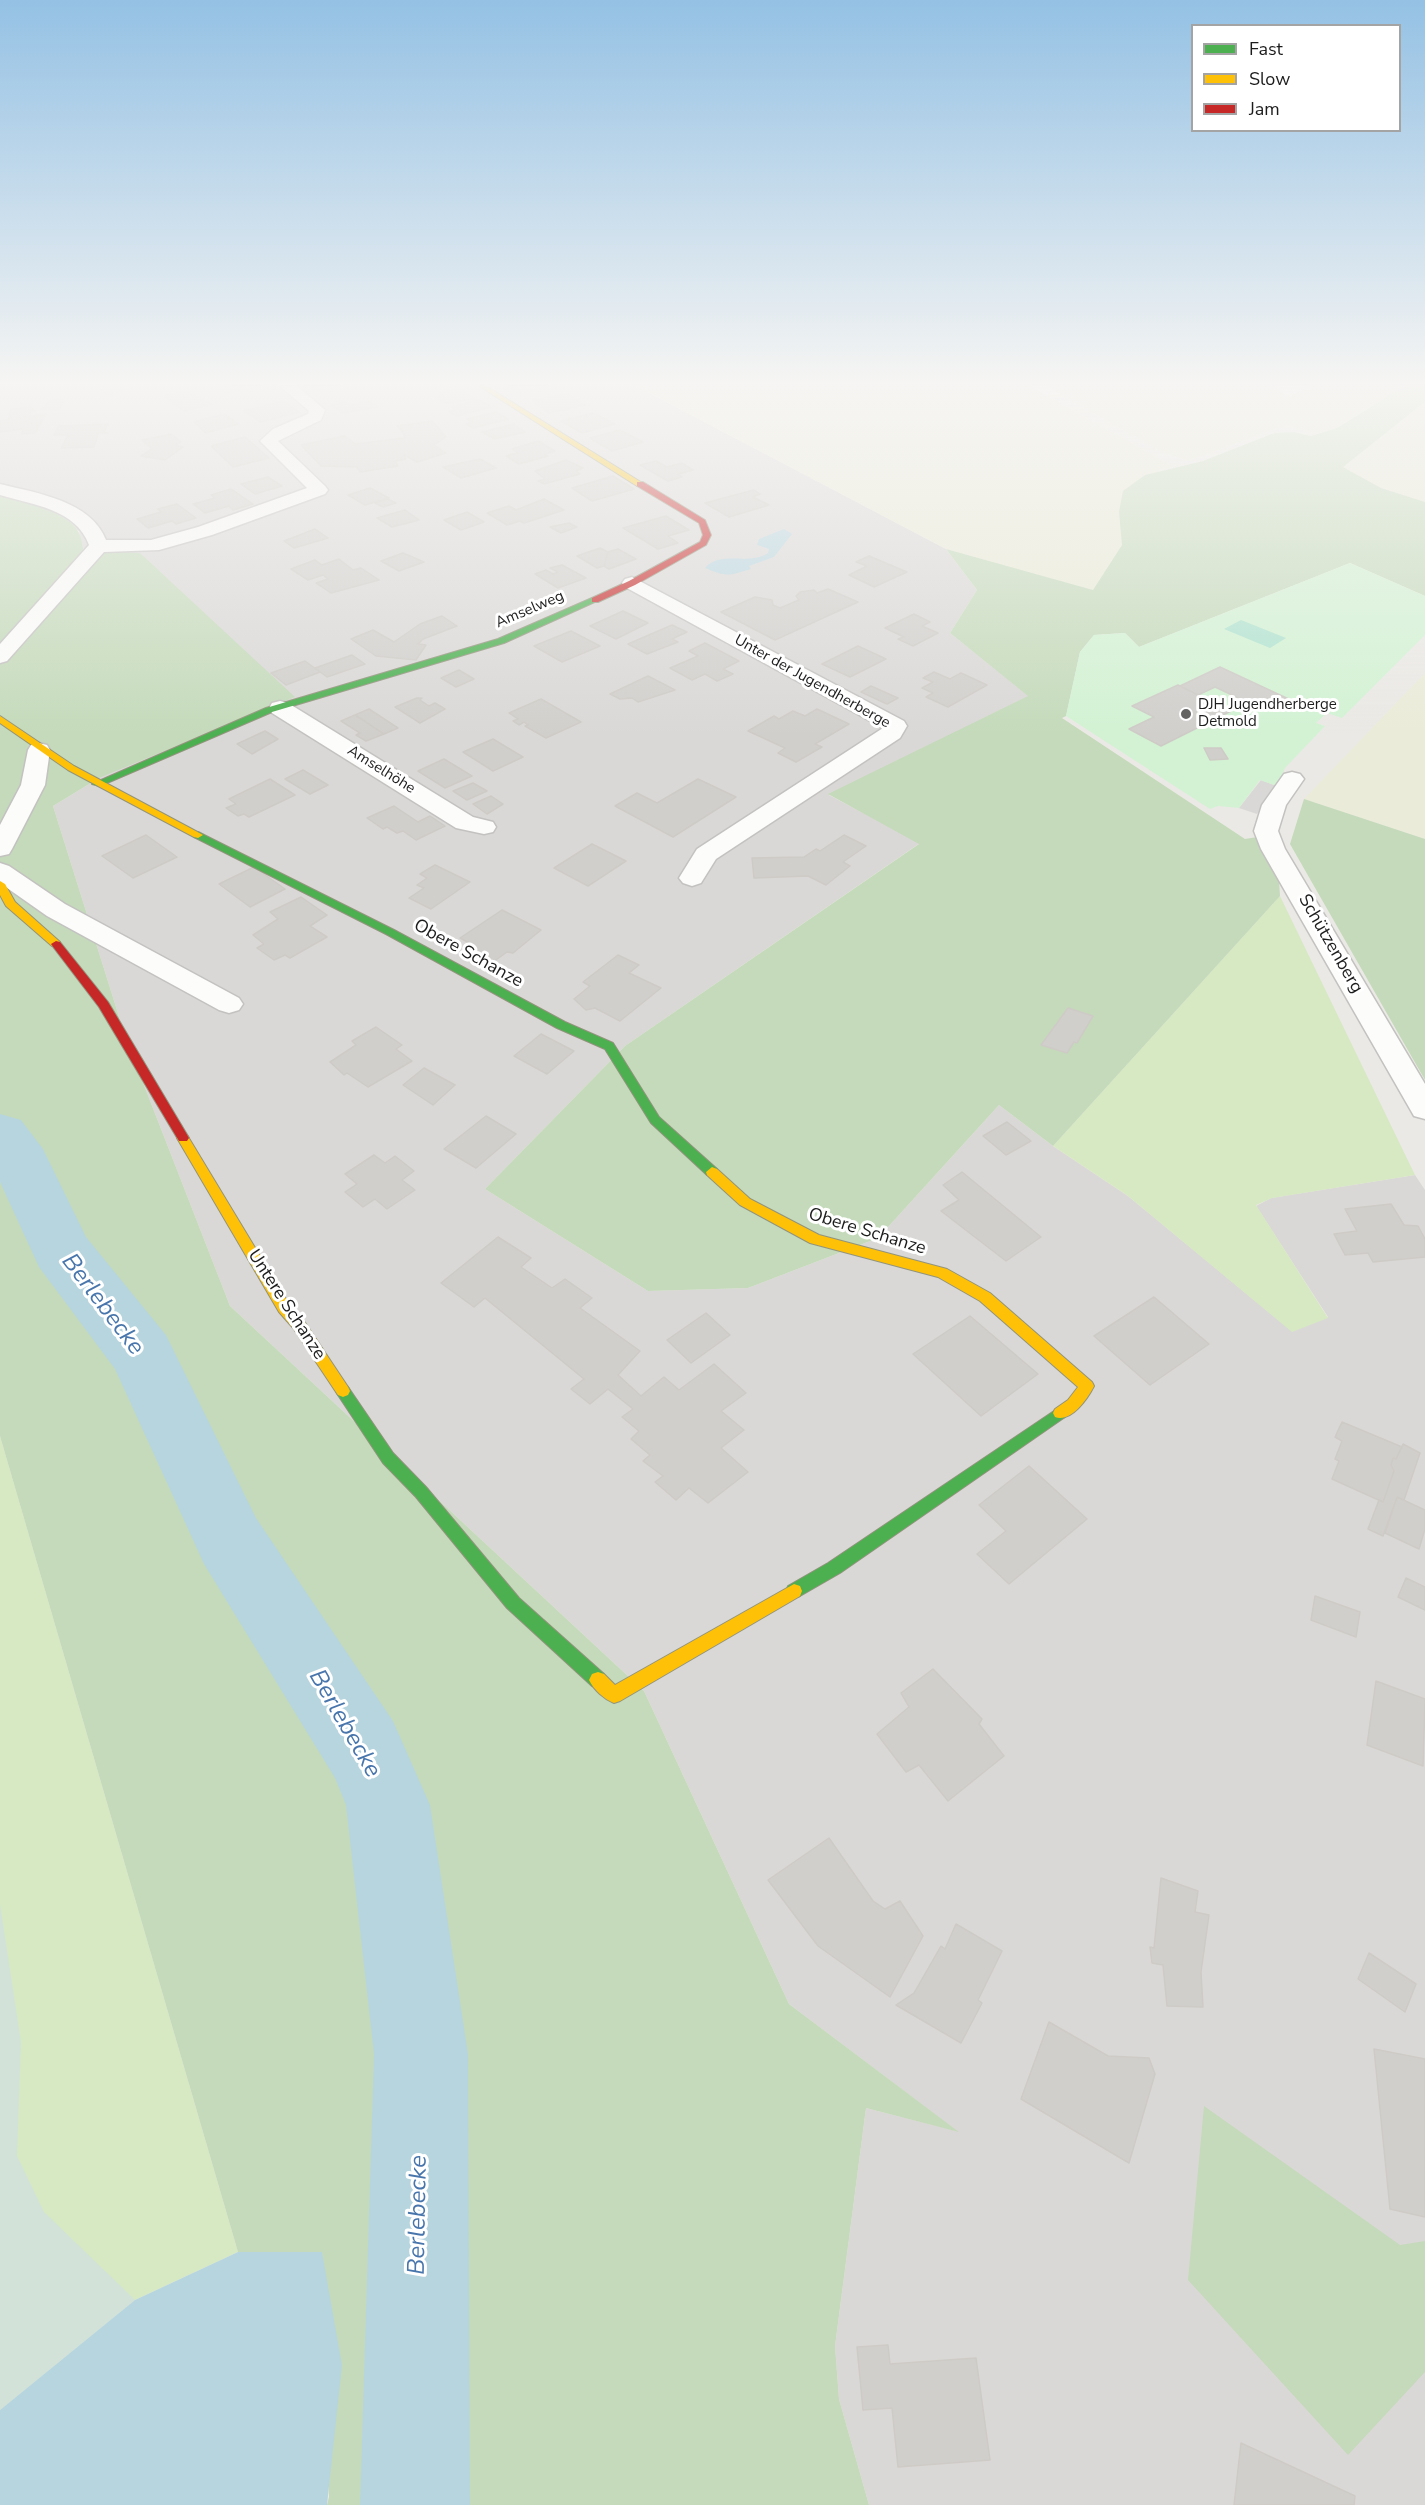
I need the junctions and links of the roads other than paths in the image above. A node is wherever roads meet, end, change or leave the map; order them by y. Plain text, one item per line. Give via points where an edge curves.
1 (43, 503) edge
2 (283, 503) edge
3 (671, 503) edge
4 (99, 546) junction
5 (632, 583) junction
6 (0, 657) edge
7 (280, 708) junction
8 (0, 719) edge
9 (39, 750) junction
10 (1292, 779) dead end
11 (97, 784) junction
12 (484, 827) dead end
13 (0, 849) edge
14 (0, 871) edge
15 (692, 878) dead end
16 (0, 884) edge
17 (229, 1004) dead end
18 (1425, 1108) edge
19 (614, 1695) joint

1 - 4 street via 71,512 92,528
2 - 4 street via 152,546
3 - 5 street, Amselweg via 702,522 707,535 703,543
4 - 6 street
5 - 7 street, Amselweg via 501,641
5 - 15 street, Unter der Jugendherberge via 896,726 892,734 706,854
7 - 11 street, Amselweg
7 - 12 street, Amselhöhe via 465,823
8 - 9 street
9 - 11 street, Obere Schanze
9 - 13 street via 33,785
10 - 18 street, Schützenberg via 1274,805 1266,831 1273,849
11 - 19 street, Obere Schanze via 390,932 561,1025 609,1046 655,1120 745,1202 816,1239 942,1273 985,1297 1087,1386 1073,1404 834,1568
14 - 17 street via 57,910
16 - 19 street, Untere Schanze via 10,904 56,944 104,1005 284,1308 388,1458 513,1603

